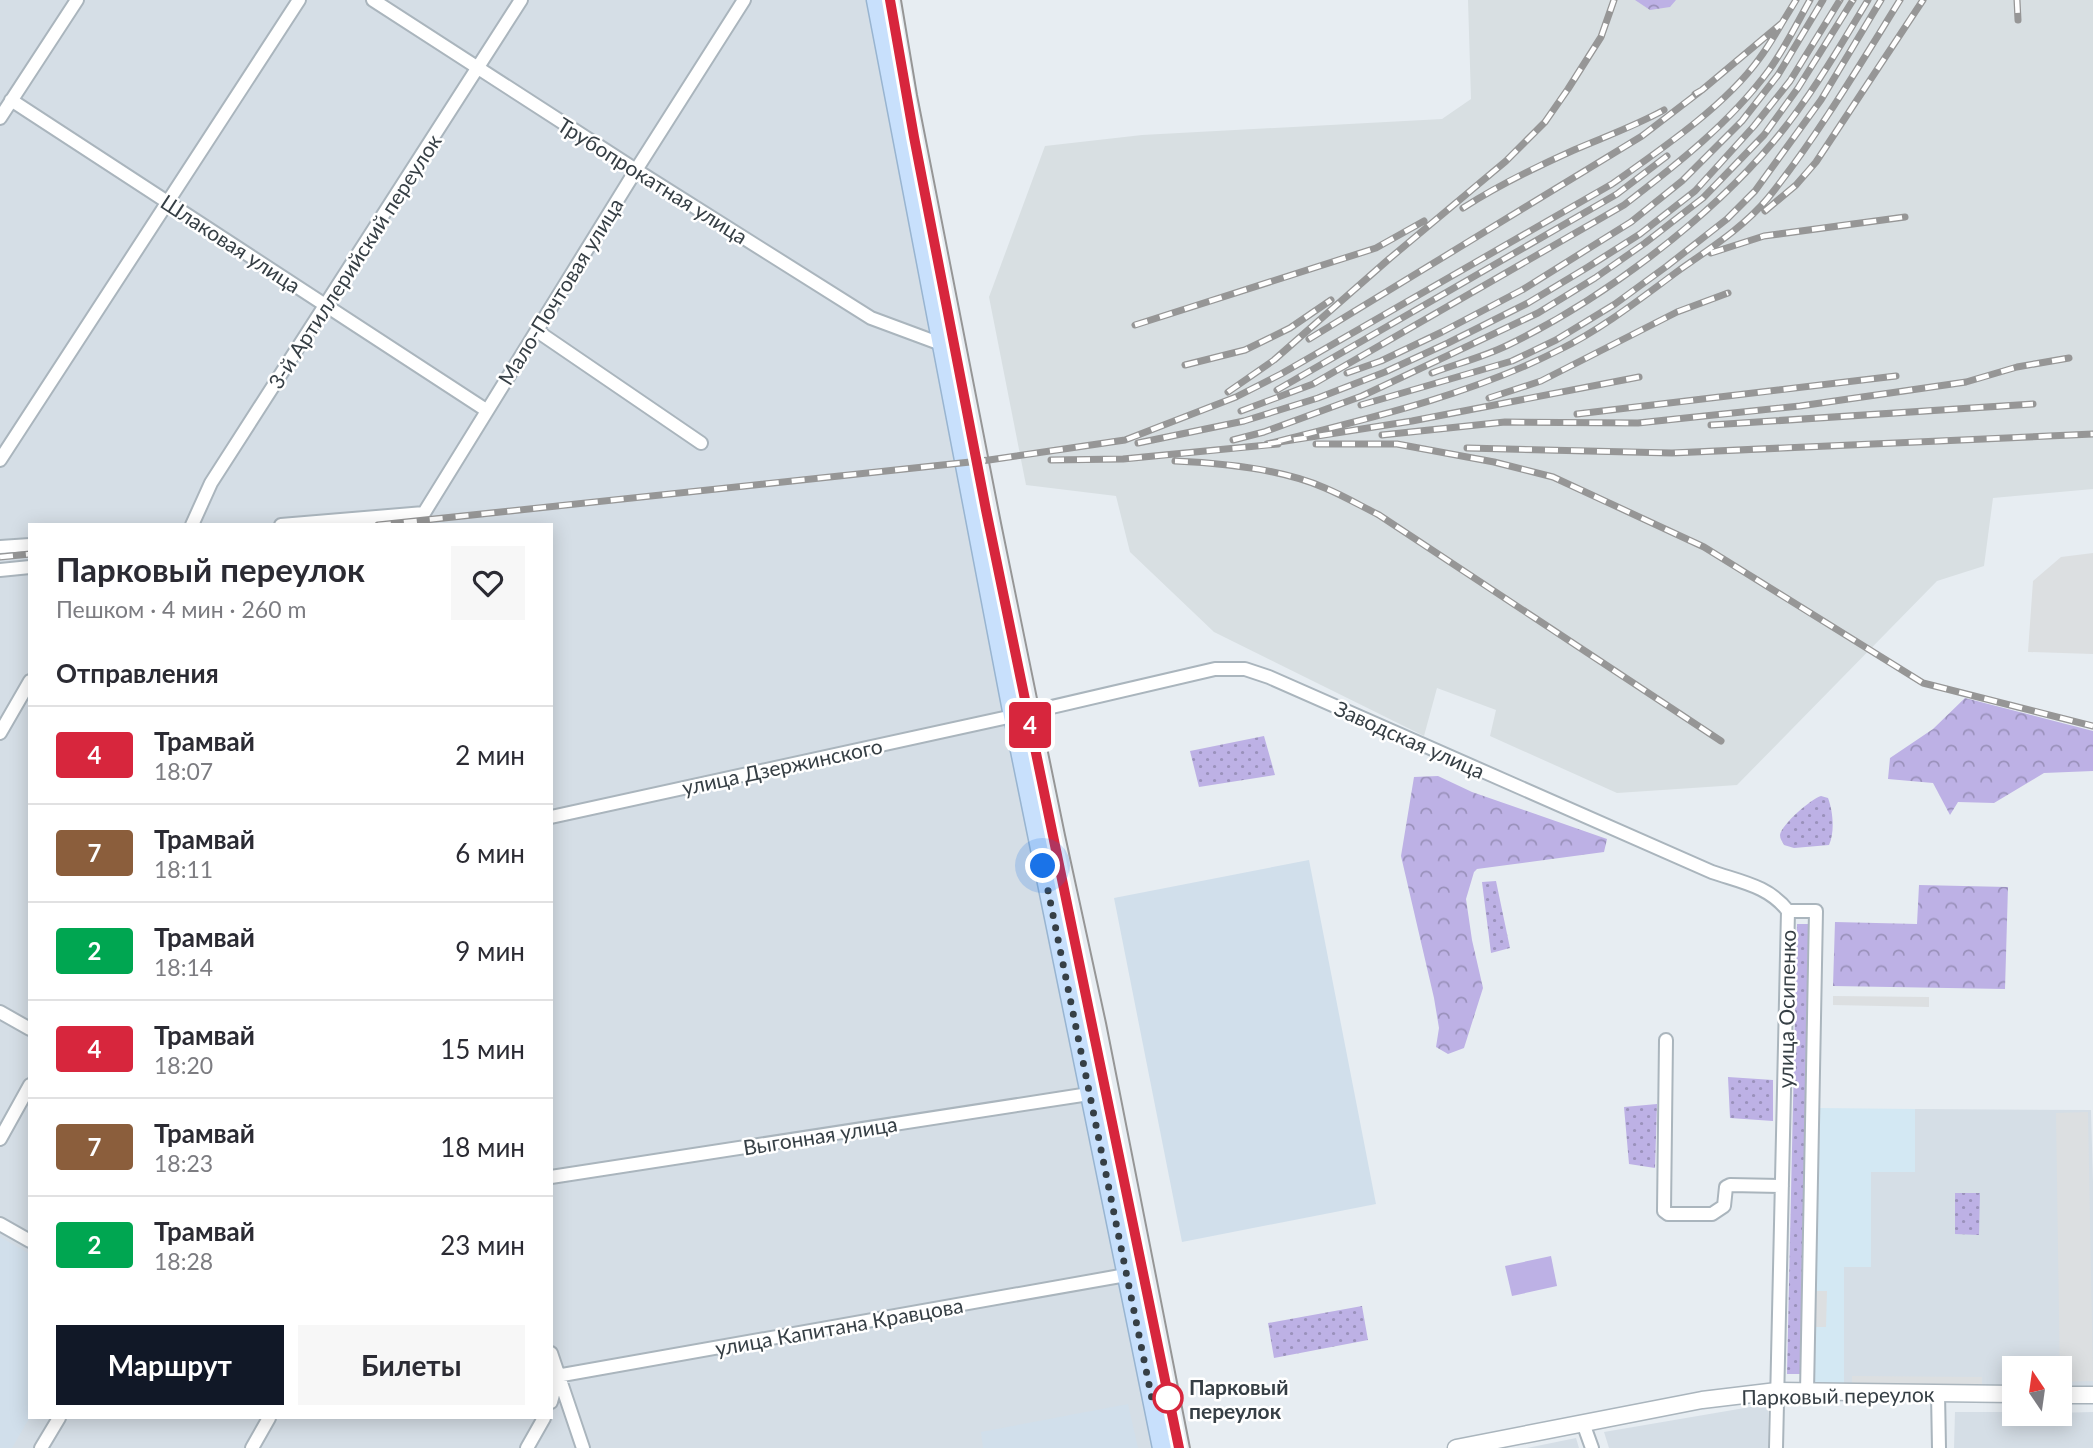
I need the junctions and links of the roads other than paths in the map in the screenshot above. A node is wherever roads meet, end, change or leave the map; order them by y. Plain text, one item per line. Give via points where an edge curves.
1 (76, 0) edge
2 (299, 0) edge
3 (373, 0) edge
4 (521, 0) edge
5 (744, 0) edge
6 (876, 0) edge
7 (478, 68) junction
8 (11, 100) junction
9 (0, 118) edge
10 (636, 170) junction
11 (167, 202) junction
12 (326, 304) junction
13 (537, 331) junction
14 (941, 344) junction
15 (486, 410) junction
16 (701, 443) dead end
17 (0, 460) edge
18 (193, 523) edge
19 (305, 523) edge
20 (28, 545) edge
21 (0, 547) edge
22 (28, 567) edge
23 (0, 570) edge
24 (28, 684) edge
25 (1013, 716) junction
26 (0, 733) edge
27 (553, 817) edge
28 (1788, 911) junction
29 (0, 1012) edge
30 (28, 1028) edge
31 (1666, 1040) dead end
32 (28, 1089) edge
33 (1089, 1094) junction
34 (0, 1139) edge
35 (553, 1177) edge
36 (1782, 1186) junction
37 (0, 1224) edge
38 (28, 1240) edge
39 (1126, 1275) junction
40 (555, 1376) edge
41 (1777, 1391) junction
42 (1807, 1392) junction
43 (1938, 1393) junction
44 (2002, 1394) edge
45 (2072, 1395) edge
46 (2093, 1395) edge
47 (58, 1419) edge
48 (268, 1419) edge
49 (543, 1419) edge
50 (1583, 1423) junction
51 (41, 1448) edge
52 (252, 1448) edge
53 (527, 1448) edge
54 (583, 1448) edge
55 (1163, 1448) edge
56 (1456, 1448) edge
57 (1592, 1448) edge
58 (1776, 1448) edge
59 (1939, 1448) edge

1 - 8 street
2 - 11 street
3 - 7 street, Трубопрокатная улица
4 - 7 street, 3-й Артиллерийский переулок
5 - 10 street, Мало-Почтовая улица
6 - 14 main road
7 - 10 street, Трубопрокатная улица
7 - 12 street, 3-й Артиллерийский переулок
8 - 9 street
8 - 11 street, Шлаковая улица
10 - 13 street, Мало-Почтовая улица
10 - 14 street, Трубопрокатная улица via 871,318
11 - 12 street, Шлаковая улица
11 - 17 street
12 - 15 street, Шлаковая улица
12 - 18 street, 3-й Артиллерийский переулок via 211,483
13 - 15 street, Мало-Почтовая улица
13 - 16 street
14 - 25 main road
15 - 19 street, Мало-Почтовая улица via 424,513
20 - 21 street
22 - 23 street
24 - 26 street
25 - 27 street, улица Дзержинского
25 - 28 street, Заводская улица via 1215,669 1245,669 1712,872 1762,888
25 - 33 main road
28 - 36 street, улица Осипенко
28 - 42 street, улица Осипенко via 1816,911
29 - 30 street
31 - 36 street via 1664,1212 1712,1214 1724,1206 1724,1192 1730,1185
32 - 34 street
33 - 35 street, Выгонная улица
33 - 39 main road
36 - 41 street, улица Осипенко
37 - 38 street
39 - 40 street, улица Капитана Кравцова
39 - 55 main road
40 - 54 street
41 - 42 street, Парковый переулок
41 - 50 street, Парковый переулок via 1702,1399
41 - 58 street, улица Осипенко
42 - 43 street, Парковый переулок
43 - 44 street, Парковый переулок
43 - 59 street
45 - 46 street
47 - 51 street
48 - 52 street
49 - 53 street
50 - 56 street, Парковый переулок
50 - 57 street

